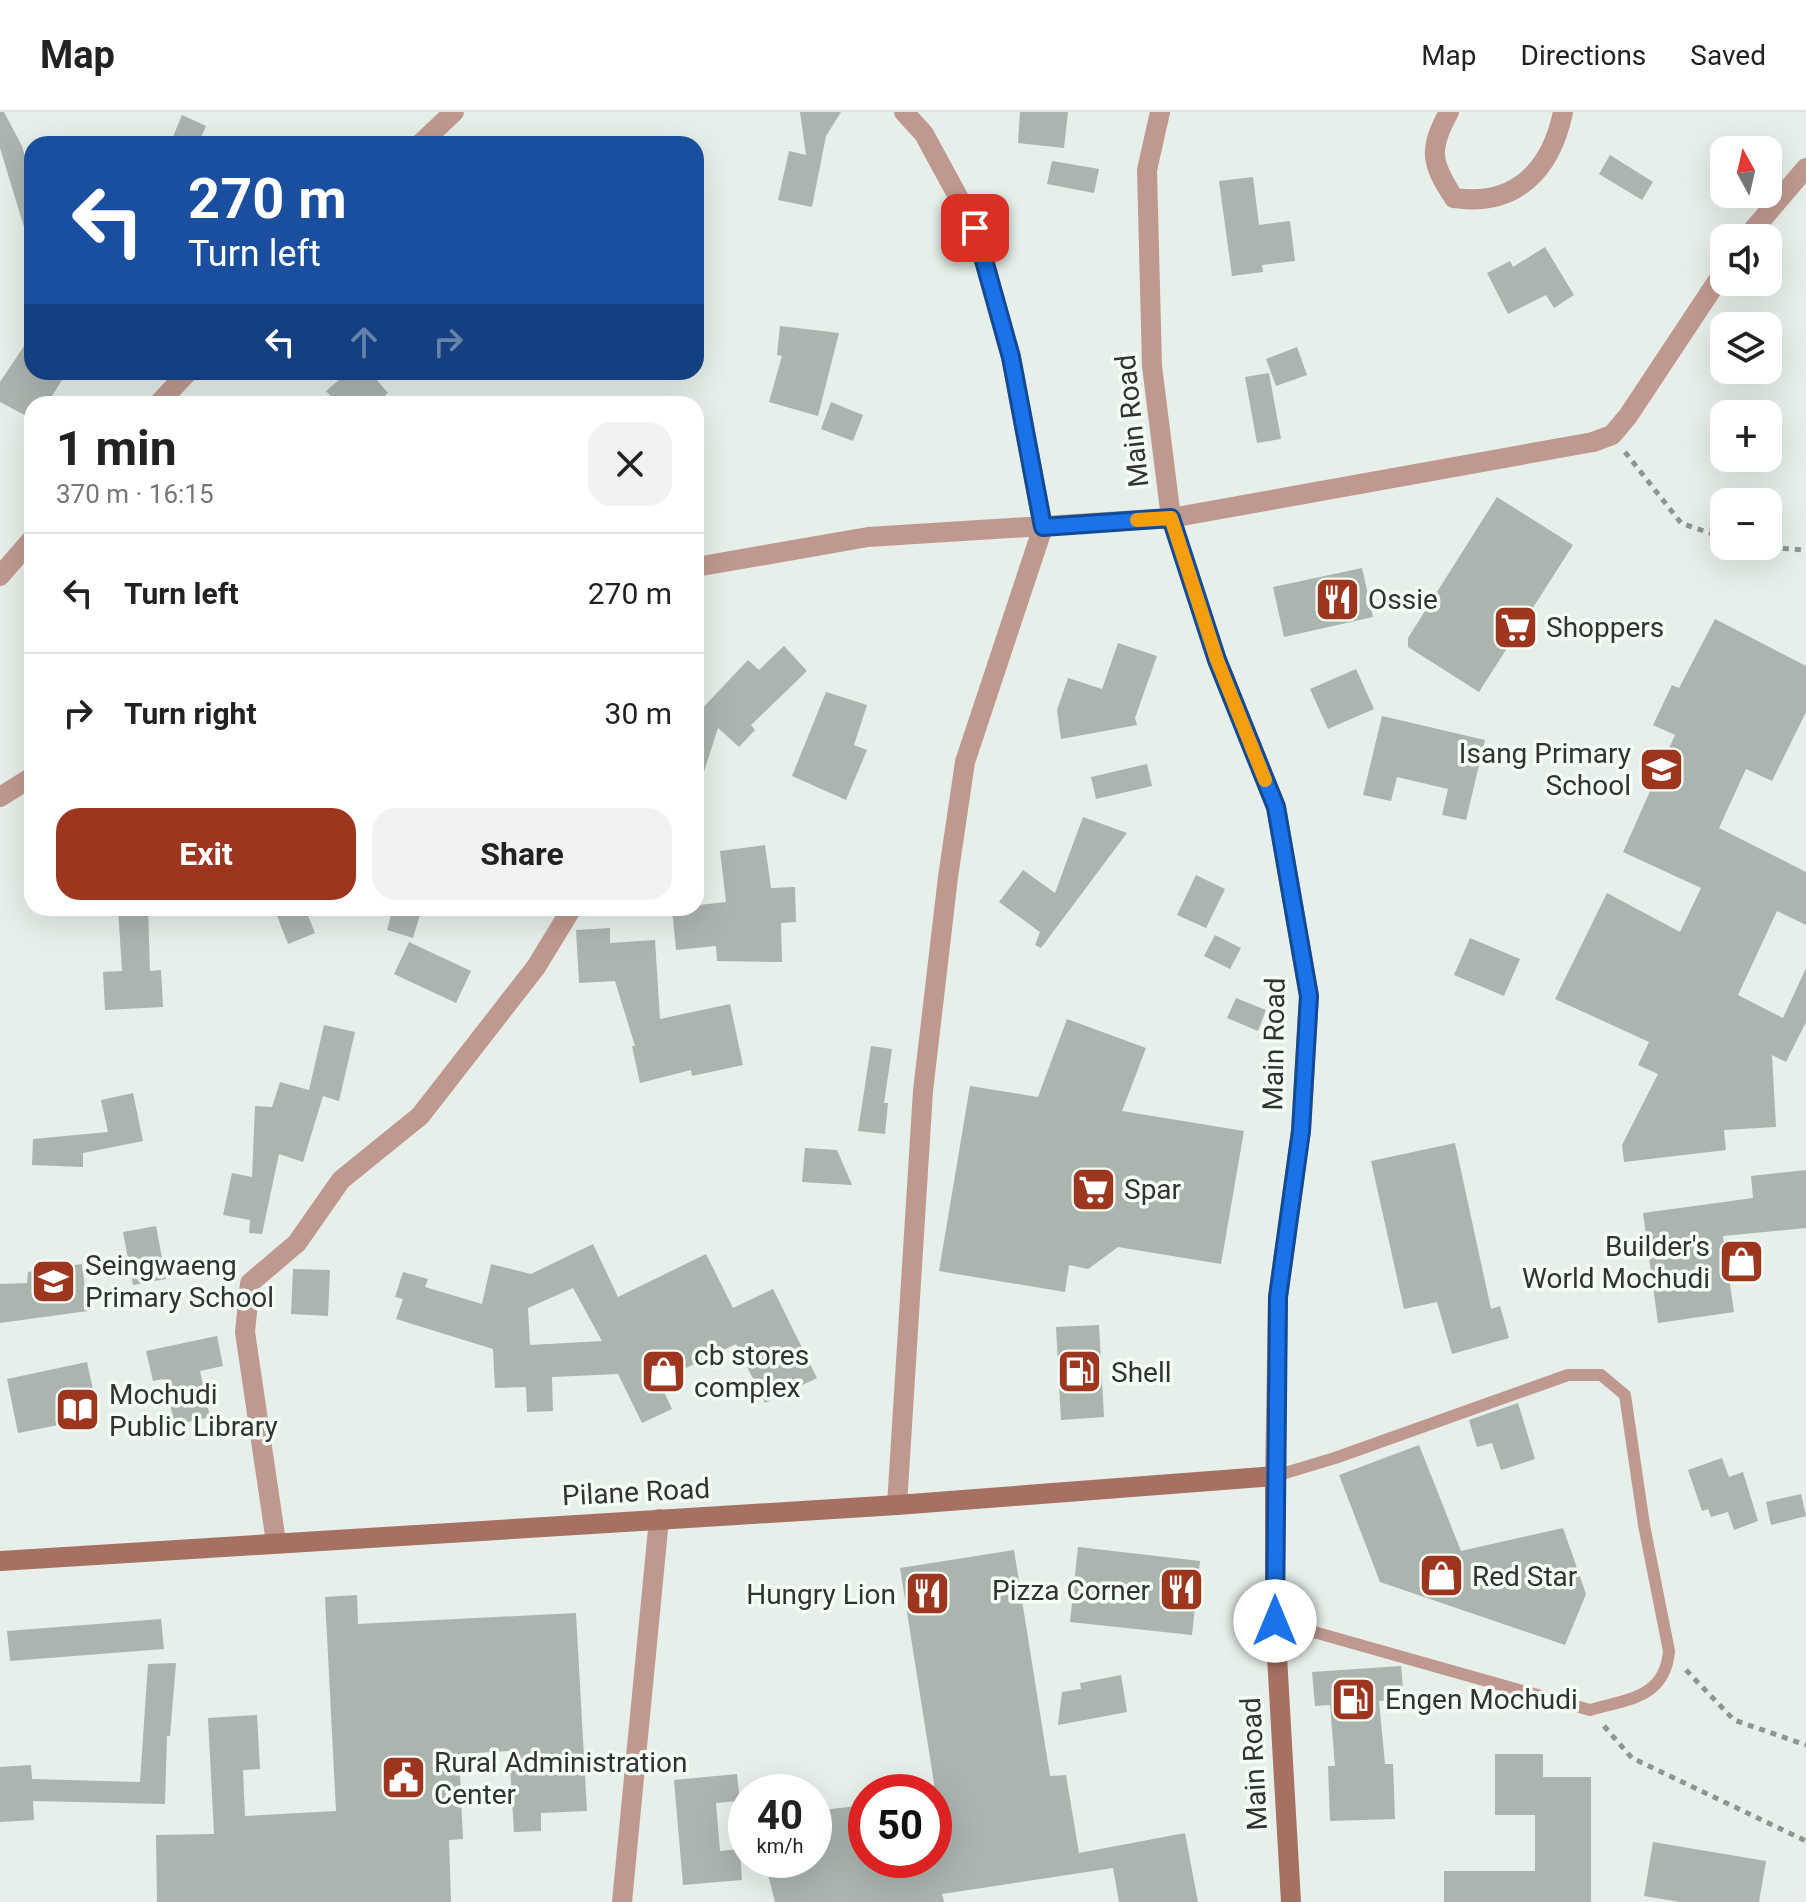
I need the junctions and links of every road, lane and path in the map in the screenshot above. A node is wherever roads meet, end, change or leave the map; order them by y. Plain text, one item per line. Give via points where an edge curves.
1 (454, 112) edge
2 (904, 112) edge
3 (1160, 112) edge
4 (1449, 112) edge
5 (1563, 112) edge
6 (428, 136) edge
7 (1806, 168) edge
8 (1758, 224) edge
9 (1710, 292) edge
10 (180, 380) edge
11 (166, 396) edge
12 (1612, 435) junction
13 (1171, 518) junction
14 (1043, 527) junction
15 (1710, 533) edge
16 (24, 548) edge
17 (1782, 548) edge
18 (1806, 550) edge
19 (704, 566) edge
20 (0, 576) edge
21 (24, 782) edge
22 (0, 797) edge
23 (567, 916) edge
24 (1275, 1476) junction
25 (897, 1505) junction
26 (659, 1519) junction
27 (276, 1542) junction
28 (0, 1561) edge
29 (1275, 1621) junction
30 (1669, 1651) junction
31 (1590, 1710) junction
32 (1806, 1745) edge
33 (1806, 1841) edge
34 (622, 1902) edge
35 (1291, 1902) edge

1 - 6 street
2 - 14 street via 924,134 975,228 1011,357
3 - 13 street, Main Road via 1147,170 1152,366
4 - 5 street via 1437,134 1434,166 1454,198 1476,201 1498,198 1543,168
7 - 8 street
9 - 12 street
10 - 11 street
12 - 13 street via 1570,448
12 - 15 path via 1681,523
13 - 14 street
13 - 24 street, Main Road via 1217,660 1276,807 1309,996 1301,1131 1278,1297
14 - 19 street via 868,537
14 - 25 street via 965,762 954,834 923,1091
16 - 20 street
17 - 18 path
21 - 22 street
23 - 27 street via 536,967 420,1116 341,1180 297,1243 250,1283 245,1332
24 - 25 main road, Pilane Road
24 - 29 main road, Main Road
24 - 30 lane via 1568,1375 1601,1375 1625,1395
25 - 26 main road, Pilane Road
26 - 27 main road, Pilane Road
26 - 34 street
27 - 28 main road, Pilane Road
29 - 31 lane
29 - 35 main road, Main Road
30 - 31 lane via 1660,1685
30 - 32 path via 1734,1720
31 - 33 path via 1632,1758

